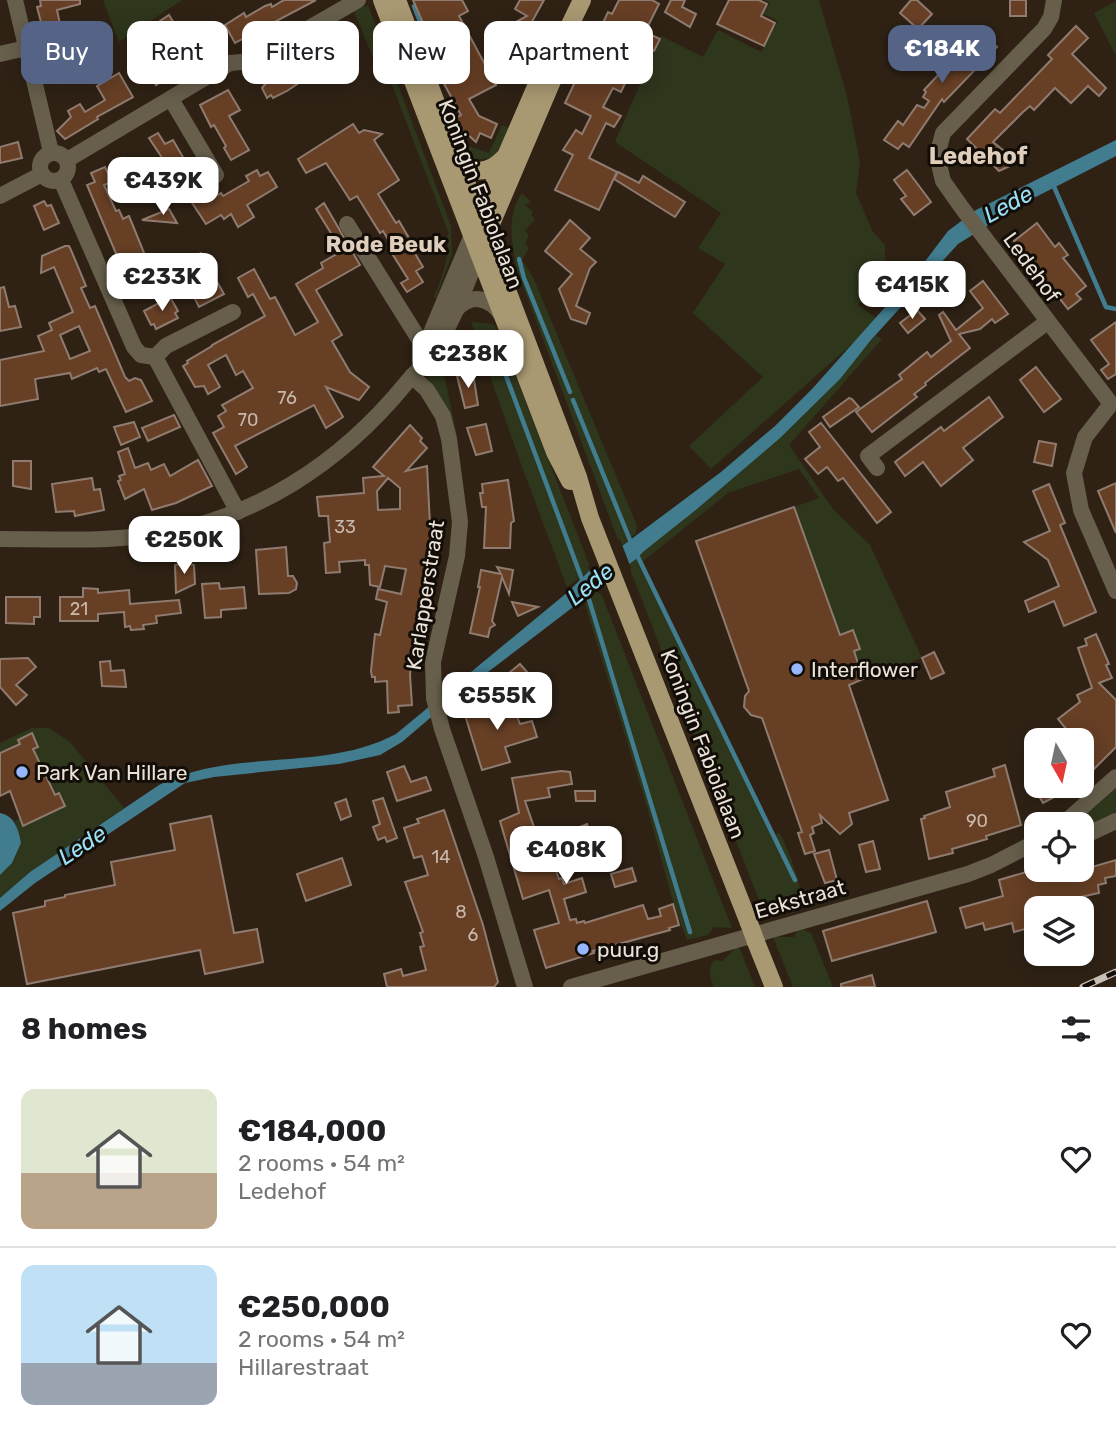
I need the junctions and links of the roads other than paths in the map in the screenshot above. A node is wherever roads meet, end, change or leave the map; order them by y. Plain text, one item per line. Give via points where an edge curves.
1 (15, 0) edge
2 (358, 0) edge
3 (382, 0) edge
4 (397, 0) edge
5 (582, 0) edge
6 (1054, 0) edge
7 (572, 21) edge
8 (21, 26) edge
9 (21, 49) edge
10 (0, 54) edge
11 (35, 84) edge
12 (537, 84) edge
13 (551, 84) edge
14 (172, 99) junction
15 (454, 150) junction
16 (51, 152) junction
17 (504, 158) junction
18 (67, 160) junction
19 (41, 174) junction
20 (216, 175) dead end
21 (61, 180) junction
22 (0, 196) edge
23 (479, 217) junction
24 (347, 224) dead end
25 (479, 235) junction
26 (479, 253) junction
27 (233, 312) dead end
28 (454, 312) junction
29 (504, 319) junction
30 (1047, 322) junction
31 (427, 353) junction
32 (155, 357) junction
33 (412, 376) junction
34 (1113, 403) edge
35 (868, 457) dead end
36 (238, 512) junction
37 (590, 518) junction
38 (0, 539) edge
39 (1116, 591) edge
40 (1116, 777) edge
41 (1077, 812) edge
42 (1116, 821) edge
43 (1094, 831) edge
44 (1024, 848) edge
45 (525, 987) edge
46 (571, 987) edge
47 (774, 987) edge

1 - 8 street
2 - 14 street via 252,61 230,63
3 - 25 main road, Koningin Fabiolalaan
4 - 15 main road, Koningin Fabiolalaan
5 - 7 main road
6 - 30 street, Ledehof via 1044,29 943,133 937,156 943,181
9 - 10 street
11 - 16 street
12 - 17 main road
13 - 25 main road
14 - 18 street
14 - 20 street
15 - 17 main road via 464,166 474,171 487,171
15 - 23 main road, Koningin Fabiolalaan
16 - 18 street
16 - 19 street via 41,161
17 - 23 main road
18 - 21 street via 68,172
19 - 21 street via 51,181
19 - 22 street
21 - 32 street via 134,347 141,355
23 - 25 main road
24 - 31 street
25 - 26 main road, Koningin Fabiolalaan
25 - 31 street
25 - 37 main road, Koningin Fabiolalaan via 578,477
26 - 28 street
26 - 29 main road, Koningin Fabiolalaan
27 - 32 street via 166,346
28 - 29 street via 466,300 486,300
28 - 31 street
29 - 37 main road, Koningin Fabiolalaan via 558,459
30 - 34 street, Ledehof
30 - 35 street, Ledehof
31 - 33 street
32 - 36 street
33 - 36 street via 338,454 287,488
33 - 45 street, Karlapperstraat via 428,390 443,416 460,515 457,556 433,662 434,698
34 - 39 street, Ledehof via 1085,437 1074,473 1080,510
36 - 38 street via 135,537
37 - 47 main road, Koningin Fabiolalaan, bridge
40 - 41 street
42 - 43 street
44 - 46 street, Eekstraat via 968,874

